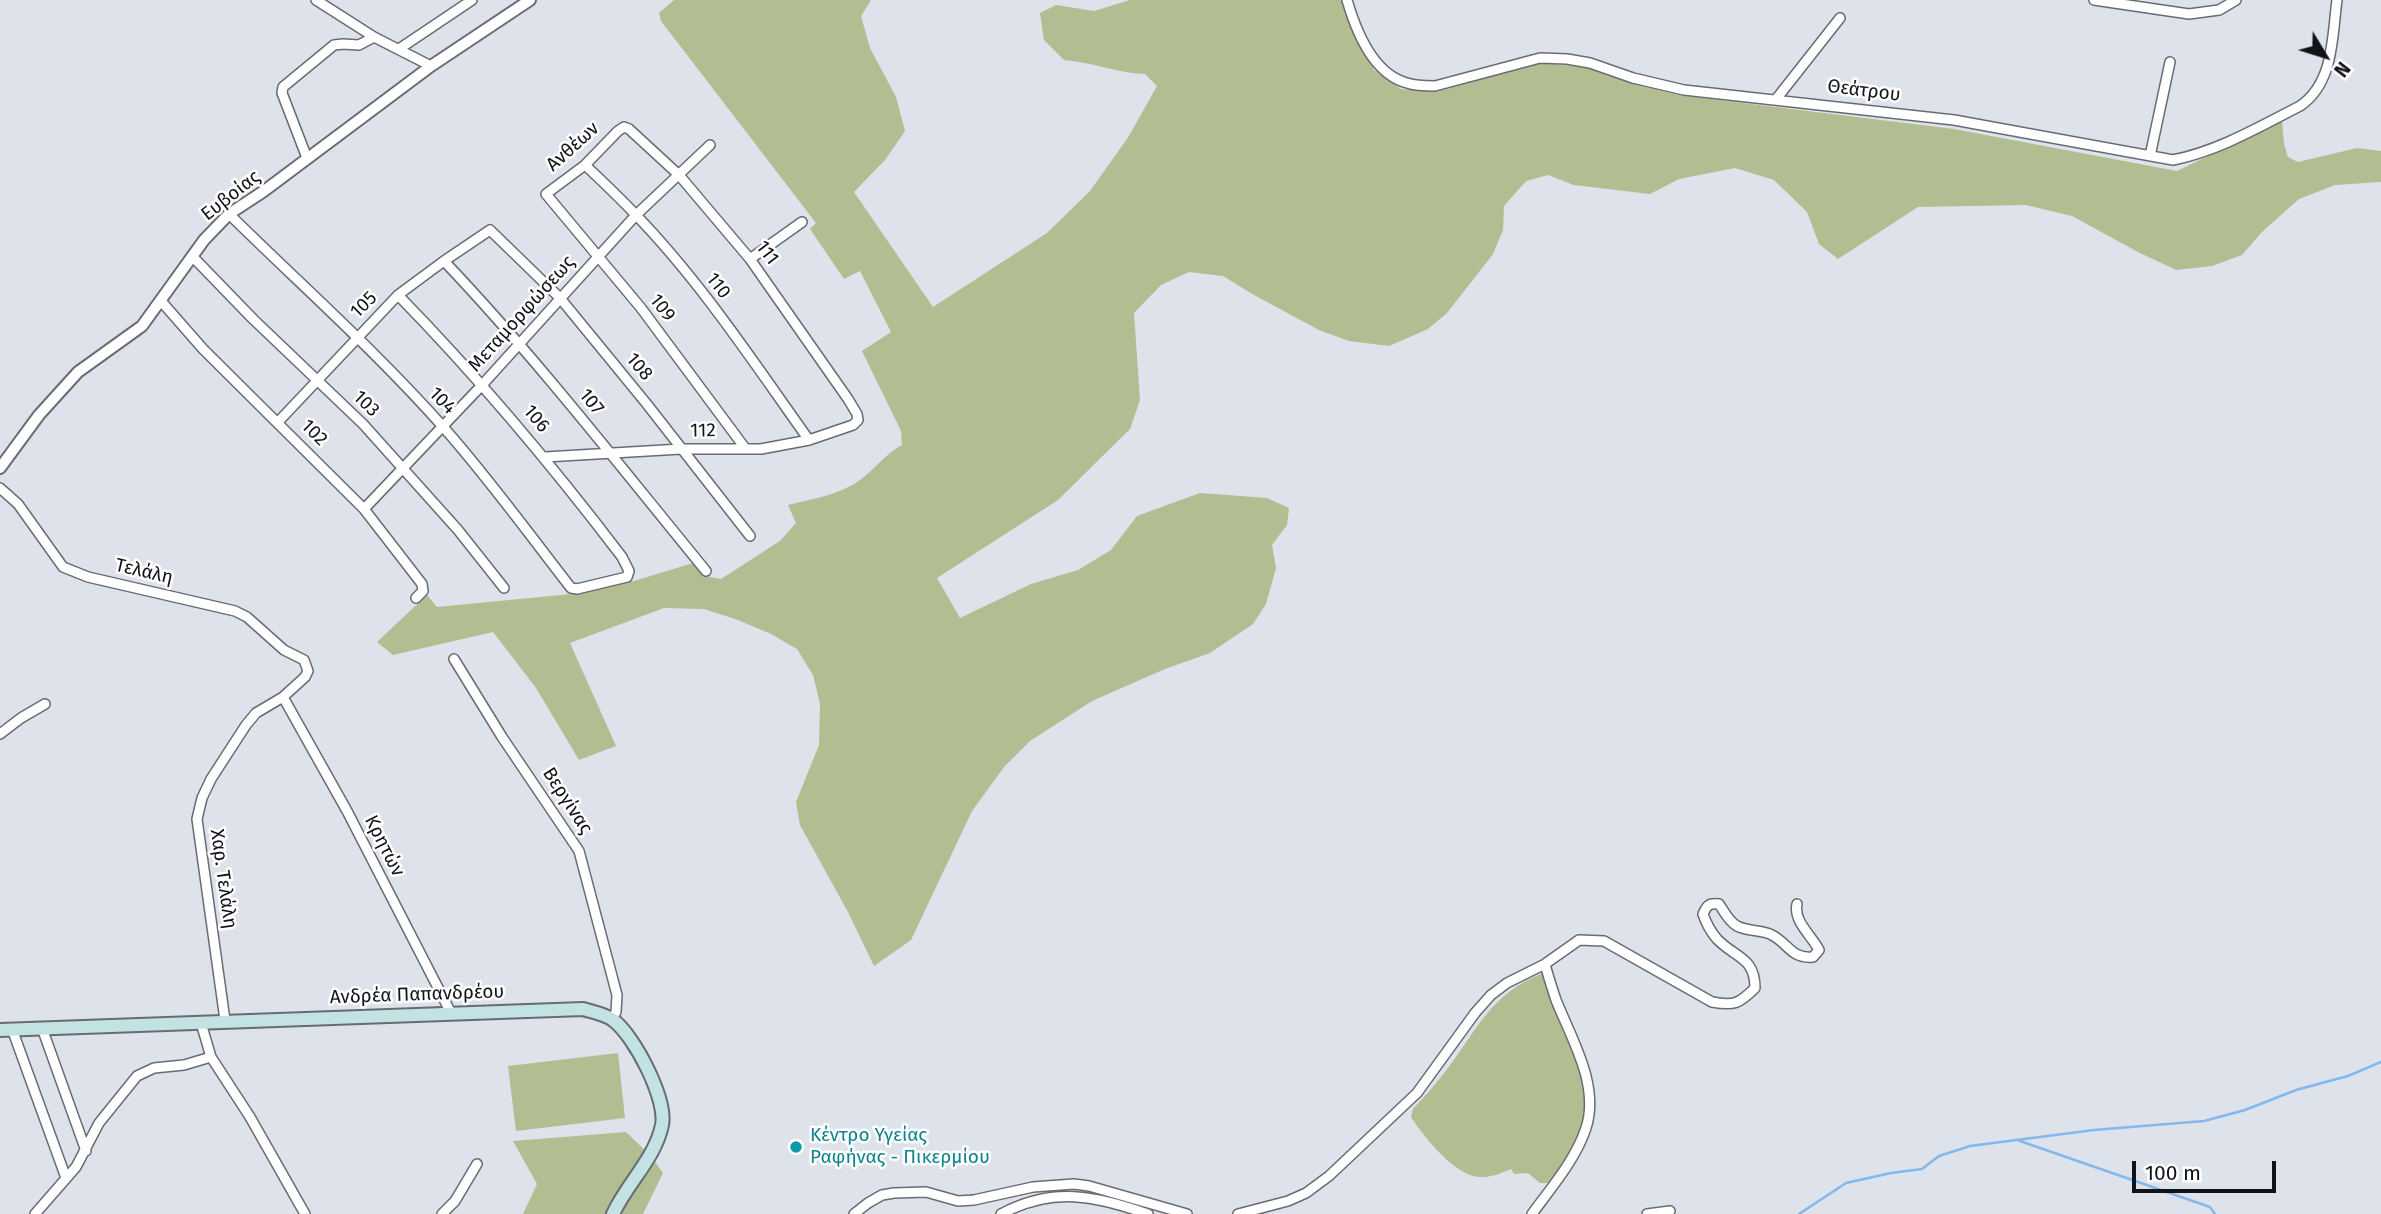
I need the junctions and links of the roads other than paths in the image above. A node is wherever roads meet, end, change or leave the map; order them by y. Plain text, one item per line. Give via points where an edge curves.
1 (316, 0) edge
2 (472, 0) edge
3 (530, 0) edge
4 (1347, 0) edge
5 (2094, 0) edge
6 (2236, 0) edge
7 (2337, 0) edge
8 (2125, 2) edge
9 (517, 4) edge
10 (1840, 18) dead end
11 (374, 37) junction
12 (399, 49) junction
13 (2171, 62) dead end
14 (431, 66) junction
15 (1777, 99) junction
16 (624, 127) joint
17 (710, 145) dead end
18 (2150, 156) junction
19 (307, 158) junction
20 (585, 165) junction
21 (679, 175) junction
22 (546, 194) joint
23 (229, 214) junction
24 (636, 215) junction
25 (802, 222) dead end
26 (491, 230) joint
27 (192, 256) junction
28 (597, 256) junction
29 (750, 259) junction
30 (444, 261) junction
31 (398, 296) junction
32 (561, 299) junction
33 (161, 301) junction
34 (357, 337) junction
35 (519, 345) junction
36 (317, 382) junction
37 (483, 384) junction
38 (858, 421) joint
39 (278, 422) junction
40 (443, 426) junction
41 (809, 440) junction
42 (745, 448) junction
43 (681, 449) junction
44 (609, 453) junction
45 (545, 457) junction
46 (0, 468) edge
47 (402, 470) junction
48 (0, 488) edge
49 (364, 509) junction
50 (750, 536) dead end
51 (706, 570) dead end
52 (627, 577) joint
53 (504, 588) dead end
54 (416, 598) dead end
55 (454, 659) dead end
56 (304, 660) joint
57 (283, 697) junction
58 (45, 704) dead end
59 (0, 734) edge
60 (1797, 904) dead end
61 (1545, 964) junction
62 (451, 1013) junction
63 (612, 1019) junction
64 (225, 1020) junction
65 (201, 1023) junction
66 (42, 1028) junction
67 (6, 1029) edge
68 (211, 1057) junction
69 (86, 1151) junction
70 (477, 1164) dead end
71 (66, 1178) junction
72 (1670, 1211) dead end
73 (34, 1214) edge
74 (305, 1214) edge
75 (442, 1214) edge
76 (613, 1214) edge
77 (855, 1214) edge
78 (1001, 1214) edge
79 (1148, 1214) edge
80 (1187, 1214) edge
81 (1238, 1214) edge
82 (1532, 1214) edge
83 (1647, 1214) edge

1 - 11 street
2 - 12 street
3 - 9 street, Ευβοίας
4 - 15 street, Θεάτρου via 1379,66 1404,83 1435,86 1540,58 1567,59 1662,86
5 - 8 street
6 - 8 street via 2219,10 2189,14
7 - 18 street, Θεάτρου via 2326,71 2306,102 2199,155 2173,160
9 - 14 street, Ευβοίας
10 - 15 street
11 - 12 street
11 - 19 street via 359,45 334,45 283,87
12 - 14 street
13 - 18 street
14 - 19 street, Ευβοίας
15 - 18 street, Θεάτρου via 1954,120
16 - 20 street, Ανθέων
16 - 21 street, 111
17 - 21 street, Μεταμορφώσεως
19 - 23 street, Ευβοίας
20 - 22 street, Ανθέων
20 - 24 street, 110
21 - 24 street, Μεταμορφώσεως
21 - 29 street, 111
22 - 28 street, 109
23 - 27 street, Ευβοίας
23 - 34 street, 104
24 - 28 street, Μεταμορφώσεως
24 - 41 street, 110 via 726,324
25 - 29 street
26 - 30 street, 105
26 - 32 street, 108
27 - 33 street, Ευβοίας
27 - 36 street, 103
28 - 32 street, Μεταμορφώσεως
28 - 42 street, 109 via 678,355
29 - 38 street, 111 via 848,399
30 - 31 street, 105
30 - 35 street, 107
31 - 34 street, 105
31 - 37 street, 106
32 - 35 street, Μεταμορφώσεως
32 - 43 street, 108
33 - 39 street, 102
33 - 46 street, Ευβοίας via 132,334 78,372
34 - 36 street, 105
34 - 40 street, 104
35 - 37 street, Μεταμορφώσεως
35 - 44 street, 107
36 - 39 street, 105
36 - 47 street, 103 via 363,424
37 - 40 street, Μεταμορφώσεως
37 - 45 street, 106
38 - 41 street, 112
39 - 49 street, 102
40 - 47 street, Μεταμορφώσεως
40 - 52 street, 104 via 571,588
41 - 42 street, 112
42 - 43 street, 112
43 - 44 street, 112
43 - 50 street, 108
44 - 45 street, 112
44 - 51 street, 107
45 - 52 street, 106 via 622,557 629,570
47 - 49 street, Μεταμορφώσεως
47 - 53 street, 103
48 - 56 street, Τελάλη via 18,504 68,570 235,611
49 - 54 street, 102 via 422,584 423,591
55 - 63 street, Βεργίνας via 579,851 617,995
56 - 57 street, Χαρ. Τελάλη via 307,675
57 - 62 street, Κρητών
57 - 64 street, Χαρ. Τελάλη via 256,713 246,725 211,779 197,820
58 - 59 street
60 - 61 street via 1800,922 1819,950 1813,957 1794,953 1772,934 1738,926 1719,904 1706,906 1703,914 1717,939 1750,964 1755,975 1755,988 1730,1005 1712,1002 1604,941 1579,940
61 - 81 street via 1491,995 1417,1093 1329,1176 1288,1201
61 - 82 street via 1580,1059 1589,1104 1580,1144
62 - 63 main road, Ανδρέα Παπανδρέου via 583,1009
62 - 64 main road, Ανδρέα Παπανδρέου
63 - 76 main road via 640,1057 662,1114 650,1155
64 - 65 main road, Ανδρέα Παπανδρέου
65 - 66 main road, Ανδρέα Παπανδρέου
65 - 68 street
66 - 67 main road, Ανδρέα Παπανδρέου
66 - 69 street
67 - 71 street
68 - 69 street via 136,1076 99,1122
68 - 74 street
69 - 71 street
70 - 75 street
71 - 73 street
72 - 83 street
77 - 80 street via 883,1195 926,1192 958,1201 1074,1184
78 - 79 street via 1045,1197 1072,1195

